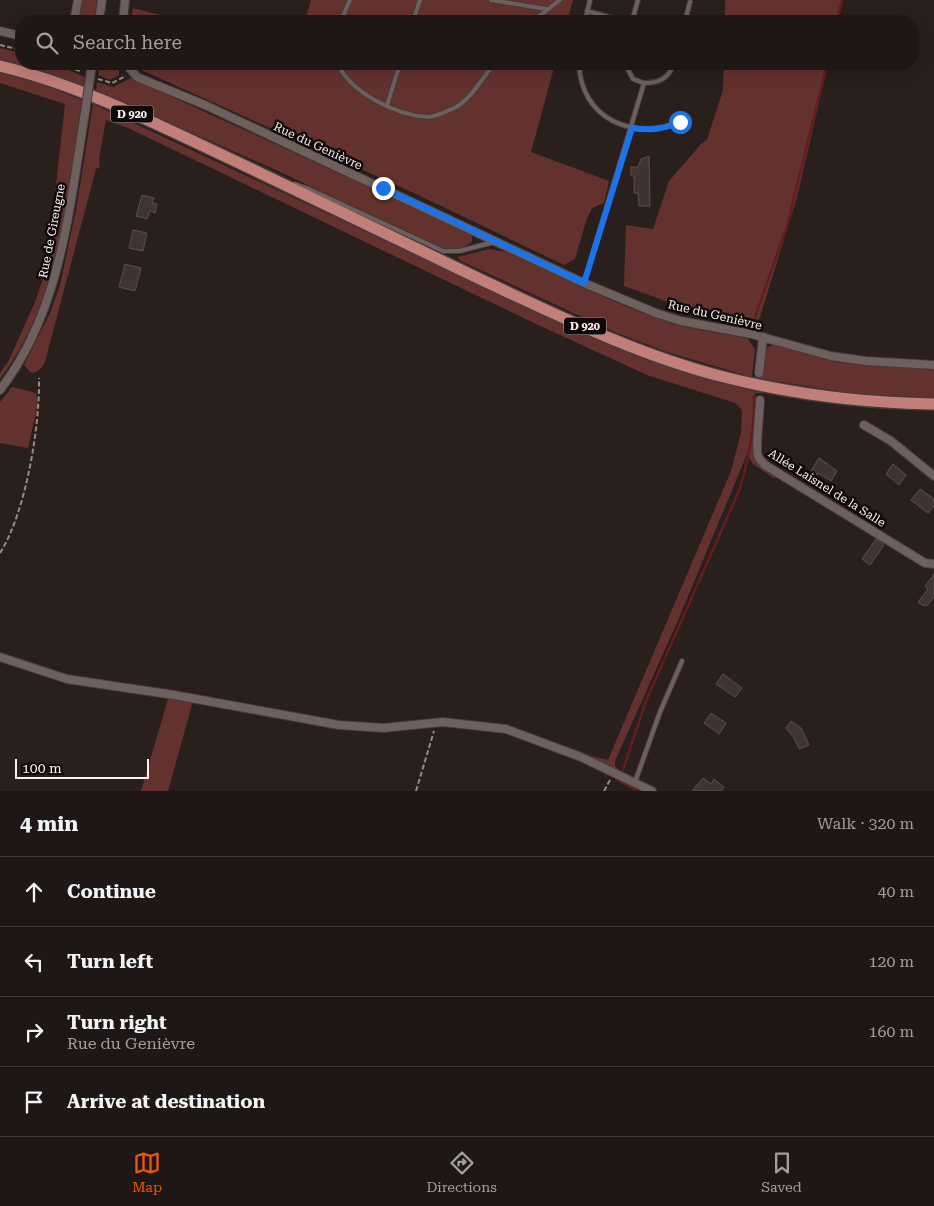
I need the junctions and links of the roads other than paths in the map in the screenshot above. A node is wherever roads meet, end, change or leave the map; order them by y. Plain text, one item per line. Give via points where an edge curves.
1 (78, 0) edge
2 (102, 0) edge
3 (125, 0) edge
4 (350, 0) edge
5 (420, 0) edge
6 (491, 0) edge
7 (560, 0) edge
8 (590, 0) edge
9 (638, 0) edge
10 (690, 2) dead end
11 (546, 9) junction
12 (587, 12) junction
13 (75, 15) edge
14 (100, 15) edge
15 (124, 15) edge
16 (344, 15) edge
17 (415, 15) edge
18 (540, 15) edge
19 (586, 15) edge
20 (599, 15) edge
21 (634, 15) edge
22 (687, 15) edge
23 (0, 31) edge
24 (15, 35) edge
25 (0, 66) edge
26 (91, 70) edge
27 (131, 70) edge
28 (341, 70) edge
29 (398, 70) edge
30 (489, 70) edge
31 (580, 70) edge
32 (628, 70) edge
33 (671, 70) edge
34 (644, 83) junction
35 (387, 105) junction
36 (680, 122) dead end
37 (632, 128) junction
38 (259, 173) junction
39 (496, 241) junction
40 (584, 283) junction
41 (763, 337) junction
42 (934, 365) edge
43 (759, 373) tunnel mouth
44 (0, 390) edge
45 (760, 400) tunnel mouth
46 (934, 404) edge
47 (864, 425) dead end
48 (934, 476) edge
49 (934, 564) edge
50 (0, 657) edge
51 (682, 661) dead end
52 (632, 780) junction
53 (652, 791) edge

1 - 13 street
2 - 14 street
3 - 15 street
4 - 16 lane
5 - 17 lane
6 - 11 lane
7 - 11 lane
8 - 12 lane
9 - 21 lane
10 - 22 lane
11 - 18 lane
12 - 19 lane
12 - 20 lane
23 - 24 street
25 - 38 main road, D 920 via 69,87
26 - 44 street, Rue de Gireugne, bridge via 68,218 53,285 37,329
27 - 39 street, Rue du Genièvre via 137,77
28 - 35 lane via 363,94
29 - 35 lane
30 - 35 lane via 465,100 436,115 420,116
31 - 37 lane via 596,106 607,118
32 - 34 lane via 632,79
33 - 34 lane via 666,78
34 - 37 lane
36 - 37 lane via 648,131
37 - 40 lane
38 - 39 lane via 309,188 443,251 460,251
38 - 46 main road, D 920 via 538,306 645,352 719,376 789,391 846,399
39 - 40 street, Rue du Genièvre
40 - 41 street, Rue du Genièvre via 681,322
41 - 42 street, Rue du Genièvre via 831,356
41 - 43 street
45 - 49 street, Allée Laisnel de la Salle via 757,452 765,465 925,562
47 - 48 street via 891,441
50 - 52 street via 67,679 174,694 339,725 383,728 436,722 506,729
51 - 52 lane
52 - 53 street

